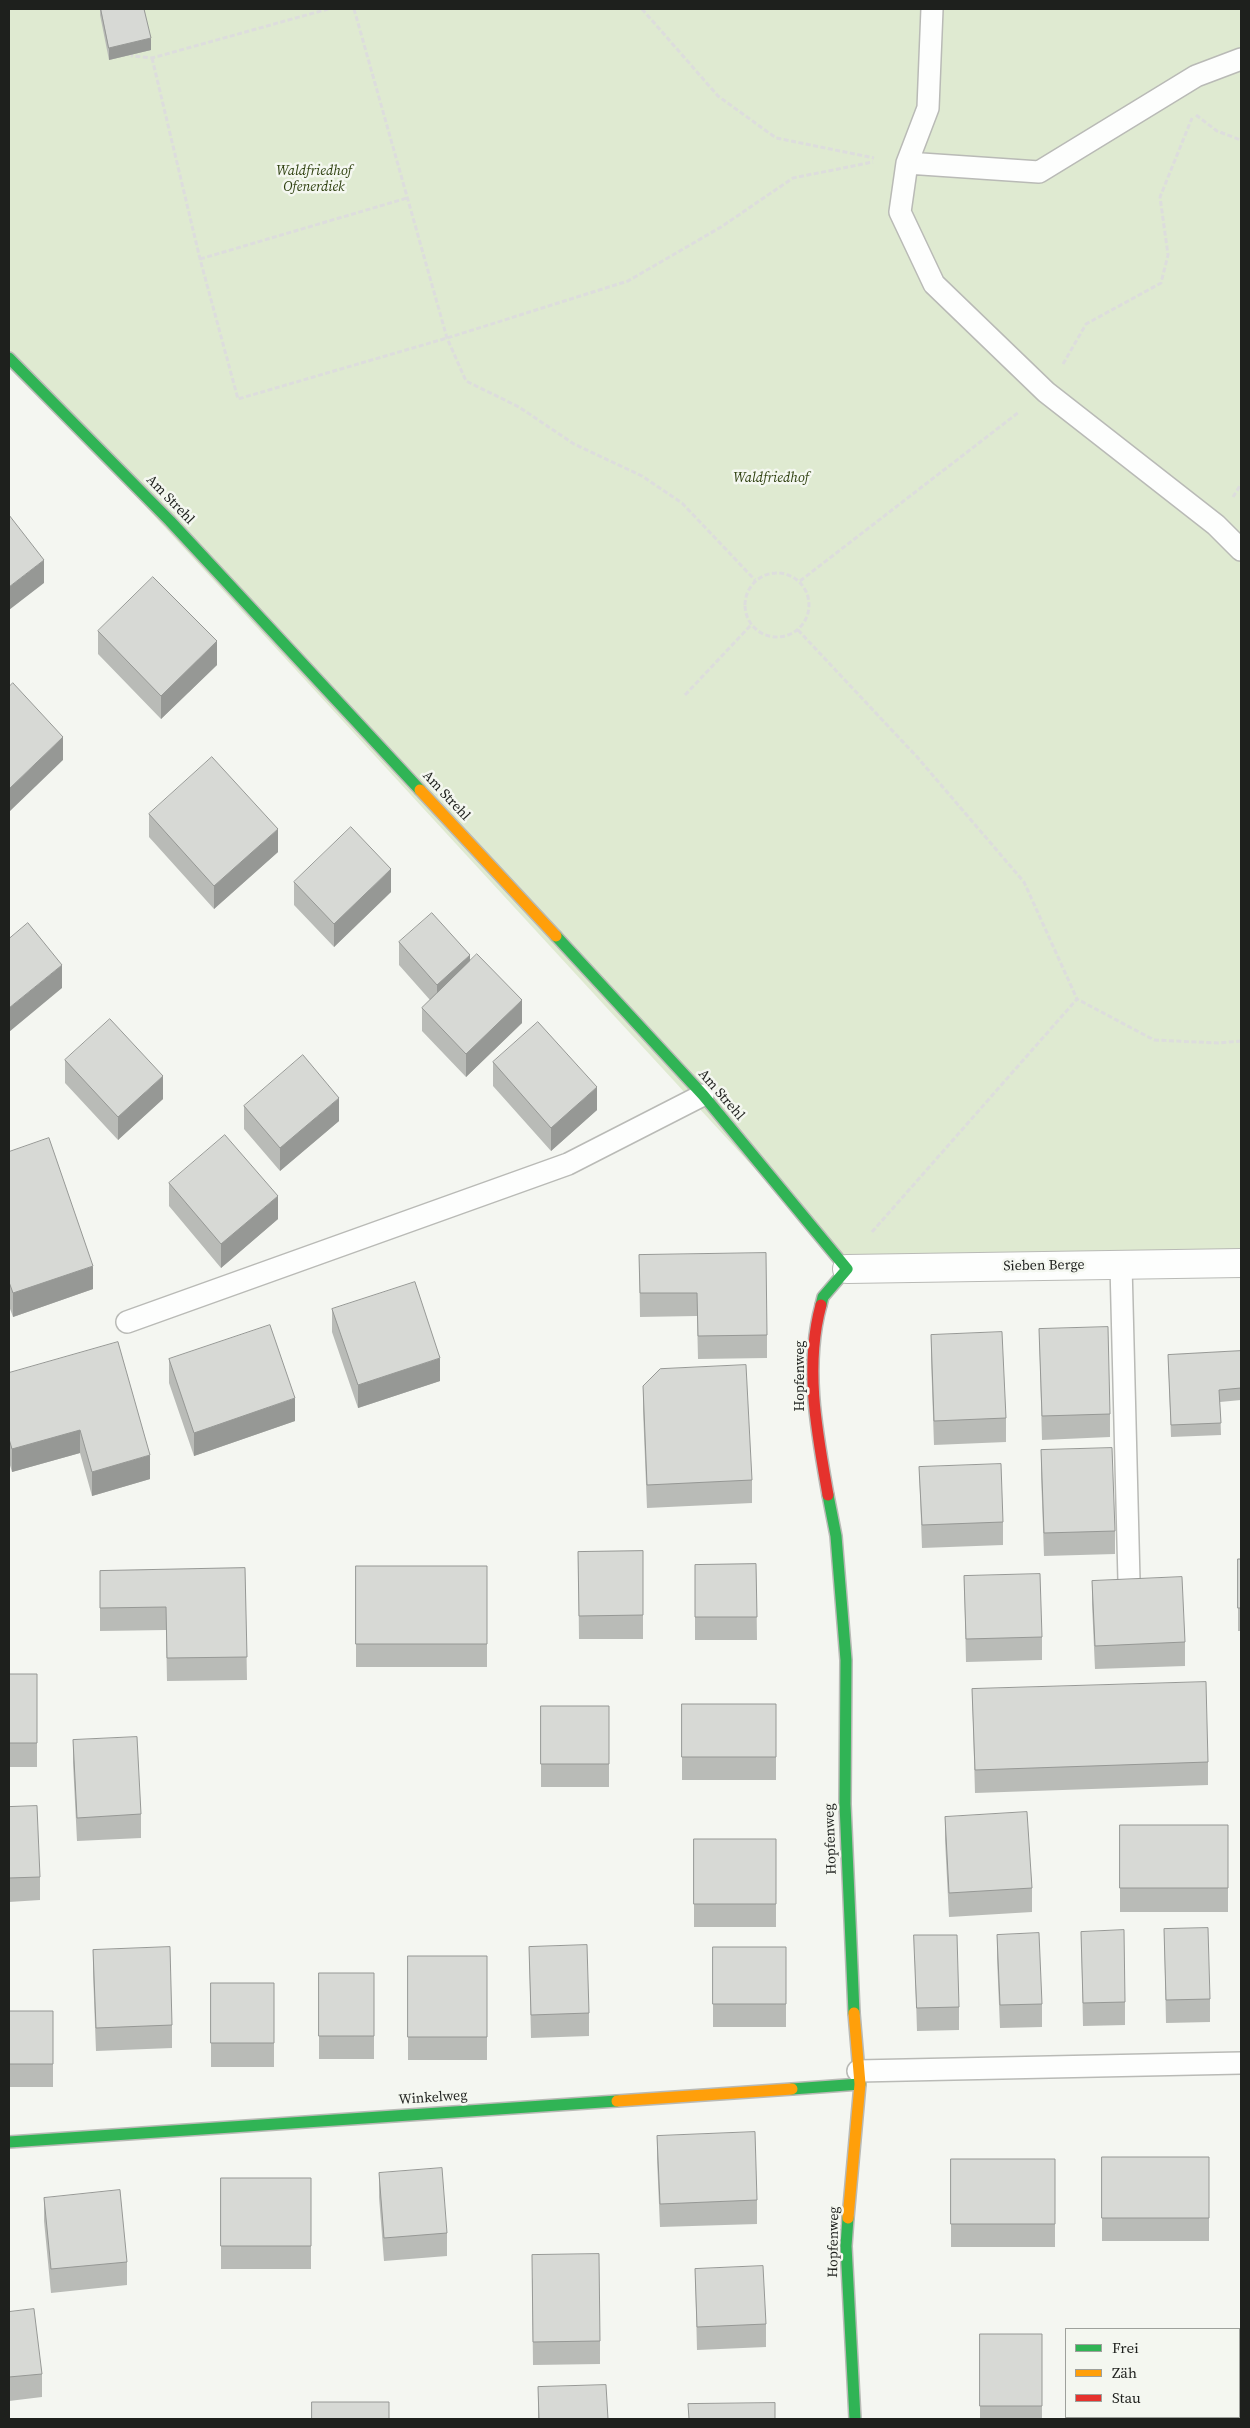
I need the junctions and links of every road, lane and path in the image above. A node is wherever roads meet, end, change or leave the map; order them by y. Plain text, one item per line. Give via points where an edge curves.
1 (328, 9) edge
2 (354, 9) edge
3 (642, 9) edge
4 (932, 9) edge
5 (130, 47) edge
6 (152, 58) junction
7 (1241, 59) edge
8 (1241, 140) edge
9 (884, 160) dead end
10 (875, 162) dead end
11 (907, 163) junction
12 (407, 198) junction
13 (200, 259) junction
14 (447, 338) junction
15 (9, 358) edge
16 (1046, 392) junction
17 (1241, 550) edge
18 (756, 580) junction
19 (800, 582) junction
20 (751, 625) junction
21 (798, 630) junction
22 (685, 695) dead end
23 (1077, 1000) junction
24 (1241, 1041) edge
25 (703, 1096) junction
26 (866, 1238) dead end
27 (1241, 1264) edge
28 (1120, 1265) junction
29 (847, 1269) junction
30 (127, 1322) dead end
31 (1129, 1581) edge
32 (1241, 2063) edge
33 (859, 2077) junction
34 (9, 2142) edge
35 (855, 2419) edge

1 - 6 path
2 - 12 path
3 - 9 path via 718,96 776,138
4 - 11 lane via 928,108
5 - 6 path via 132,56
6 - 13 path
7 - 11 lane via 1196,76 1039,172
8 - 16 path via 1218,131 1194,114 1160,197 1168,255 1161,283 1086,324
10 - 14 path via 793,178 721,227 628,281
11 - 16 lane via 900,212 934,284
12 - 13 path
12 - 14 path
13 - 14 path via 238,399
14 - 18 path via 466,381 519,407 574,444 642,476 682,503
15 - 25 street, Am Strehl via 170,521
16 - 17 lane via 1216,525
16 - 19 path
18 - 19 path via 773,572 785,573
18 - 20 path via 745,596 745,611
19 - 21 path via 810,601 808,616
20 - 21 path via 764,635 784,637
20 - 22 path
21 - 23 path via 918,758 1024,882
23 - 24 path via 1154,1040
23 - 26 path
25 - 29 street, Am Strehl
25 - 30 lane via 568,1164
27 - 28 street, Sieben Berge
28 - 29 street, Sieben Berge
28 - 31 lane
29 - 33 street, Hopfenweg via 823,1297 815,1327 814,1415 836,1536 846,1660 845,1804
32 - 33 lane
33 - 34 street, Winkelweg
33 - 35 street, Hopfenweg via 846,2246

